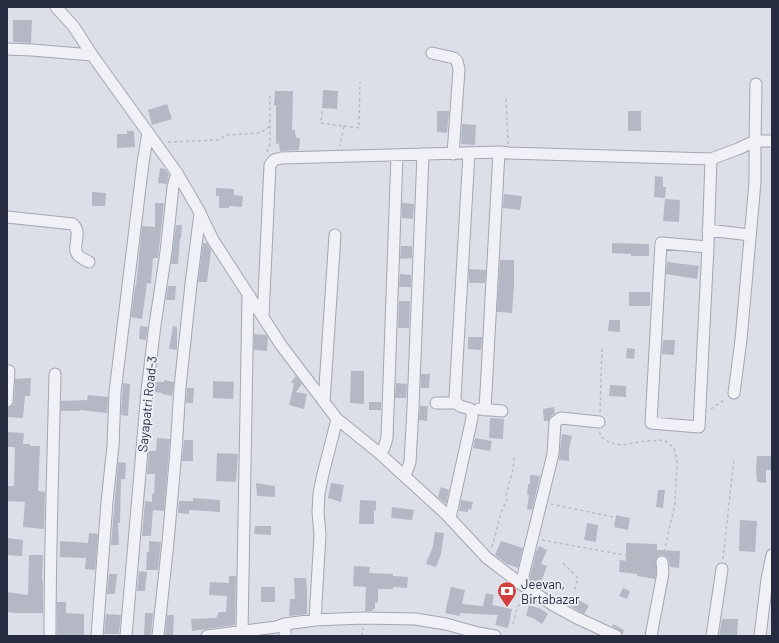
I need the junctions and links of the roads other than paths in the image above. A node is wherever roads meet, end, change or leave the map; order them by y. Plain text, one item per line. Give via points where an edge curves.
1 (56, 7) edge
2 (7, 49) edge
3 (432, 53) dead end
4 (92, 55) junction
5 (756, 84) dead end
6 (148, 132) junction
7 (754, 141) junction
8 (772, 141) edge
9 (469, 153) junction
10 (504, 153) junction
11 (423, 154) junction
12 (453, 154) junction
13 (397, 155) junction
14 (711, 159) junction
15 (177, 173) junction
16 (200, 213) junction
17 (7, 217) edge
18 (708, 230) junction
19 (335, 235) dead end
20 (750, 235) junction
21 (708, 247) junction
22 (89, 262) dead end
23 (248, 294) junction
24 (263, 317) junction
25 (7, 371) edge
26 (55, 374) dead end
27 (734, 393) road end
28 (7, 401) edge
29 (324, 402) junction
30 (436, 403) dead end
31 (456, 403) junction
32 (470, 409) junction
33 (485, 410) junction
34 (502, 411) dead end
35 (337, 419) junction
36 (599, 422) road end
37 (378, 452) junction
38 (405, 476) junction
39 (450, 518) junction
40 (772, 555) edge
41 (662, 562) road end
42 (722, 569) road end
43 (525, 587) junction
44 (315, 620) junction
45 (285, 624) junction
46 (242, 632) junction
47 (50, 636) edge
48 (97, 636) edge
49 (126, 636) edge
50 (158, 636) edge
51 (208, 636) edge
52 (285, 636) edge
53 (495, 636) edge
54 (616, 636) edge
55 (650, 636) edge
56 (712, 636) edge
57 (760, 636) edge

1 - 4 street via 74,27
2 - 4 street
3 - 12 street via 454,58 459,69
4 - 6 street
5 - 7 street
6 - 15 street
6 - 48 street via 115,392
7 - 8 street
7 - 14 street
7 - 20 street via 755,182
9 - 10 street
9 - 12 street
9 - 31 street
10 - 14 street
10 - 33 street
11 - 12 street
11 - 13 street
11 - 38 street via 410,462
13 - 24 street via 274,160 270,165
13 - 37 street via 386,438 384,448
14 - 18 street
15 - 16 street
15 - 49 street, Sayapatri Road-3 via 173,187 147,391
16 - 23 street via 213,240
16 - 50 street via 182,367
17 - 22 street via 73,224 78,233 78,255
18 - 20 street
18 - 21 street
19 - 29 street
20 - 27 street
21 - 21 street via 661,242 651,423 699,427
23 - 24 street
23 - 46 street
24 - 29 street
25 - 28 street via 9,370
26 - 47 street
29 - 35 street
30 - 31 street
31 - 32 street
32 - 33 street
32 - 39 street via 472,418
33 - 34 street
35 - 37 street
35 - 44 street via 319,493 320,535
36 - 43 street via 560,418 555,422 553,454 532,538
37 - 38 street
38 - 39 street
39 - 43 street via 487,558
40 - 57 street
41 - 55 street
42 - 56 street
43 - 54 street via 577,618
44 - 45 street
44 - 53 street via 414,619
45 - 46 street
45 - 52 street
46 - 51 street

